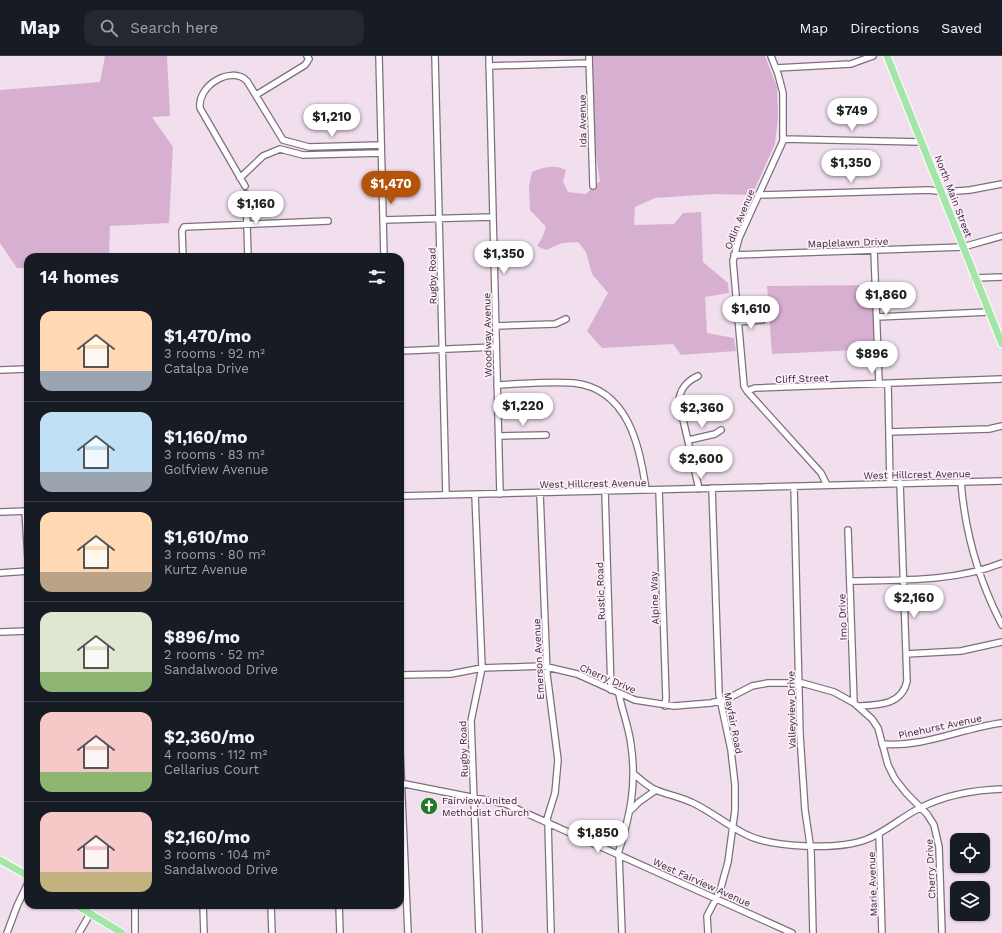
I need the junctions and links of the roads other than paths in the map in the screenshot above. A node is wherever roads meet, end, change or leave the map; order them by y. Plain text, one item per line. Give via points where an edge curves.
1 (307, 56) edge
2 (379, 56) edge
3 (435, 56) edge
4 (489, 56) edge
5 (589, 56) edge
6 (771, 56) edge
7 (872, 56) edge
8 (887, 56) edge
9 (589, 63) junction
10 (489, 66) junction
11 (776, 68) junction
12 (256, 95) junction
13 (783, 139) junction
14 (283, 140) junction
15 (921, 142) junction
16 (381, 145) junction
17 (280, 149) junction
18 (381, 153) junction
19 (240, 178) junction
20 (1002, 184) edge
21 (245, 186) dead end
22 (593, 186) dead end
23 (941, 192) junction
24 (246, 194) dead end
25 (758, 195) junction
26 (493, 217) junction
27 (439, 219) junction
28 (383, 220) junction
29 (328, 221) dead end
30 (247, 224) junction
31 (1002, 236) edge
32 (963, 247) junction
33 (874, 250) junction
34 (182, 253) edge
35 (248, 253) edge
36 (384, 253) edge
37 (734, 255) junction
38 (1002, 277) edge
39 (975, 278) junction
40 (989, 312) junction
41 (877, 317) junction
42 (566, 319) dead end
43 (762, 320) dead end
44 (738, 322) junction
45 (496, 326) junction
46 (1002, 344) edge
47 (496, 347) junction
48 (442, 349) junction
49 (404, 351) edge
50 (24, 369) edge
51 (0, 370) edge
52 (698, 376) dead end
53 (1002, 379) edge
54 (879, 383) junction
55 (888, 384) junction
56 (497, 385) junction
57 (747, 391) junction
58 (1002, 426) edge
59 (721, 430) dead end
60 (889, 432) junction
61 (546, 435) dead end
62 (499, 436) junction
63 (689, 440) junction
64 (1002, 481) edge
65 (961, 482) junction
66 (900, 483) junction
67 (890, 484) junction
68 (826, 485) junction
69 (794, 486) junction
70 (712, 488) junction
71 (699, 489) junction
72 (646, 490) junction
73 (659, 490) junction
74 (605, 491) junction
75 (540, 493) junction
76 (500, 494) junction
77 (446, 495) junction
78 (475, 495) junction
79 (404, 496) edge
80 (24, 511) edge
81 (0, 512) edge
82 (848, 530) dead end
83 (1002, 564) edge
84 (24, 571) edge
85 (978, 572) junction
86 (0, 573) edge
87 (904, 580) junction
88 (850, 581) junction
89 (1002, 625) edge
90 (24, 631) edge
91 (0, 632) edge
92 (1002, 642) edge
93 (906, 654) junction
94 (482, 668) junction
95 (547, 668) junction
96 (404, 675) edge
97 (799, 683) junction
98 (611, 690) junction
99 (619, 694) junction
100 (720, 701) junction
101 (856, 704) junction
102 (665, 706) junction
103 (1002, 723) edge
104 (882, 744) junction
105 (634, 774) junction
106 (404, 785) edge
107 (1002, 789) edge
108 (656, 790) junction
109 (474, 797) junction
110 (920, 807) junction
111 (631, 810) junction
112 (547, 822) junction
113 (733, 827) junction
114 (879, 834) junction
115 (810, 845) junction
116 (404, 851) edge
117 (619, 854) junction
118 (0, 860) edge
119 (24, 874) edge
120 (24, 891) edge
121 (406, 895) joint
122 (716, 898) junction
123 (82, 909) edge
124 (135, 909) edge
125 (203, 909) edge
126 (271, 909) edge
127 (339, 909) edge
128 (90, 914) junction
129 (7, 933) edge
130 (79, 933) edge
131 (122, 933) edge
132 (135, 933) edge
133 (204, 933) edge
134 (272, 933) edge
135 (340, 933) edge
136 (408, 933) edge
137 (479, 933) edge
138 (551, 933) edge
139 (622, 933) edge
140 (708, 933) edge
141 (791, 933) edge
142 (813, 933) edge
143 (882, 933) edge
144 (942, 933) edge

1 - 12 street via 309,59 305,65
2 - 16 street
3 - 27 street, Rugby Road
4 - 10 street, Woodway Avenue
5 - 9 street, Ida Avenue
6 - 11 street, Odlin Avenue
7 - 11 street via 847,65
8 - 15 main road, North Main Street
9 - 10 street
9 - 22 street, Ida Avenue
10 - 26 street, Woodway Avenue
11 - 13 street, Odlin Avenue via 783,93
12 - 14 street
12 - 19 street via 242,77 229,76 221,78 208,88 200,101 200,110
13 - 15 street
13 - 25 street, Odlin Avenue
14 - 16 street via 310,147
14 - 17 street
15 - 23 main road, North Main Street
16 - 18 street
17 - 18 street via 293,154 312,156
17 - 19 street via 263,156
18 - 28 street
19 - 21 street
20 - 23 street
23 - 25 street via 929,190
23 - 32 main road, North Main Street
24 - 30 street
25 - 37 street, Odlin Avenue
26 - 27 street
26 - 45 street, Woodway Avenue
27 - 28 street
27 - 48 street, Rugby Road
28 - 36 street
29 - 30 street
30 - 34 street via 183,228
30 - 35 street
31 - 32 street, Maplelawn Drive
32 - 33 street, Maplelawn Drive
32 - 39 main road, North Main Street
33 - 37 street, Maplelawn Drive
33 - 41 street
37 - 44 street, Odlin Avenue
38 - 39 street
39 - 40 main road, North Main Street
40 - 41 street
40 - 46 main road, North Main Street
41 - 54 street
42 - 45 street via 555,324
43 - 44 street
44 - 57 street, Odlin Avenue via 744,386
45 - 47 street, Woodway Avenue
47 - 48 street
47 - 56 street, Woodway Avenue
48 - 49 street
48 - 77 street, Rugby Road
50 - 51 street
52 - 63 street via 689,380 679,398
53 - 55 street, Cliff Street
54 - 55 street, Cliff Street
54 - 57 street, Cliff Street via 755,388
55 - 60 street
56 - 62 street, Woodway Avenue
56 - 72 street via 574,383 593,388 610,398 623,411 631,427
57 - 68 street, Odlin Avenue via 821,473
58 - 60 street via 989,429
59 - 63 street via 715,434
60 - 67 street
61 - 62 street
62 - 76 street, Woodway Avenue
63 - 71 street
64 - 65 street, West Hillcrest Avenue
65 - 66 street, West Hillcrest Avenue
65 - 85 street via 967,526
66 - 67 street, West Hillcrest Avenue
66 - 87 street
67 - 68 street, West Hillcrest Avenue
68 - 69 street, West Hillcrest Avenue
69 - 70 street, West Hillcrest Avenue
69 - 97 street, Valleyview Drive
70 - 71 street, West Hillcrest Avenue
70 - 100 street, Mayfair Road
71 - 73 street, West Hillcrest Avenue
72 - 73 street, West Hillcrest Avenue
72 - 74 street, West Hillcrest Avenue
73 - 102 street, Alpine Way
74 - 75 street, West Hillcrest Avenue
74 - 98 street, Rustic Road
75 - 76 street, West Hillcrest Avenue
75 - 95 street, Emerson Avenue
76 - 78 street, West Hillcrest Avenue
77 - 78 street, West Hillcrest Avenue
77 - 79 street, West Hillcrest Avenue
78 - 94 street, Rugby Road
80 - 81 street
82 - 88 street, Imo Drive
83 - 85 street
84 - 86 street
85 - 87 street
85 - 89 street
87 - 88 street
87 - 93 street
88 - 101 street, Imo Drive
90 - 91 street
92 - 93 street via 961,651
93 - 101 street via 907,681 900,696 887,703
94 - 95 street, Cherry Drive
94 - 96 street, Cherry Drive via 451,674
94 - 109 street, Rugby Road via 471,714
95 - 98 street, Cherry Drive via 576,674
95 - 112 street, Emerson Avenue via 558,760 555,793
97 - 100 street, Cherry Drive via 758,684
97 - 101 street, Cherry Drive via 834,692
97 - 115 street, Valleyview Drive via 802,769
98 - 99 street, Cherry Drive
99 - 102 street, Cherry Drive
99 - 105 street via 631,745
100 - 102 street, Cherry Drive via 700,705
100 - 113 street, Mayfair Road via 734,776
101 - 104 street, Cherry Drive via 876,724
103 - 104 street, Pinehurst Avenue via 919,742
104 - 110 street, Cherry Drive via 895,779
105 - 108 street
105 - 111 street
106 - 109 street, West Fairview Avenue
107 - 110 street via 966,793
108 - 111 street
108 - 113 street via 693,803
109 - 112 street, West Fairview Avenue via 506,804
109 - 137 street, Rugby Road
110 - 114 street
110 - 144 street, Cherry Drive via 931,820 939,841
111 - 117 street
112 - 117 street, West Fairview Avenue
112 - 138 street, Emerson Avenue
113 - 115 street via 758,840
113 - 122 street, Mayfair Road via 724,876
114 - 115 street via 847,845
114 - 143 street, Marie Avenue
115 - 142 street, Valleyview Drive
116 - 121 street
117 - 122 street, West Fairview Avenue
117 - 139 street
118 - 119 main road
120 - 129 street
121 - 136 street
122 - 140 street, Mayfair Road via 708,916
122 - 141 street, West Fairview Avenue
123 - 128 main road
124 - 132 street
125 - 133 street
126 - 134 street
127 - 135 street
128 - 130 street
128 - 131 main road

